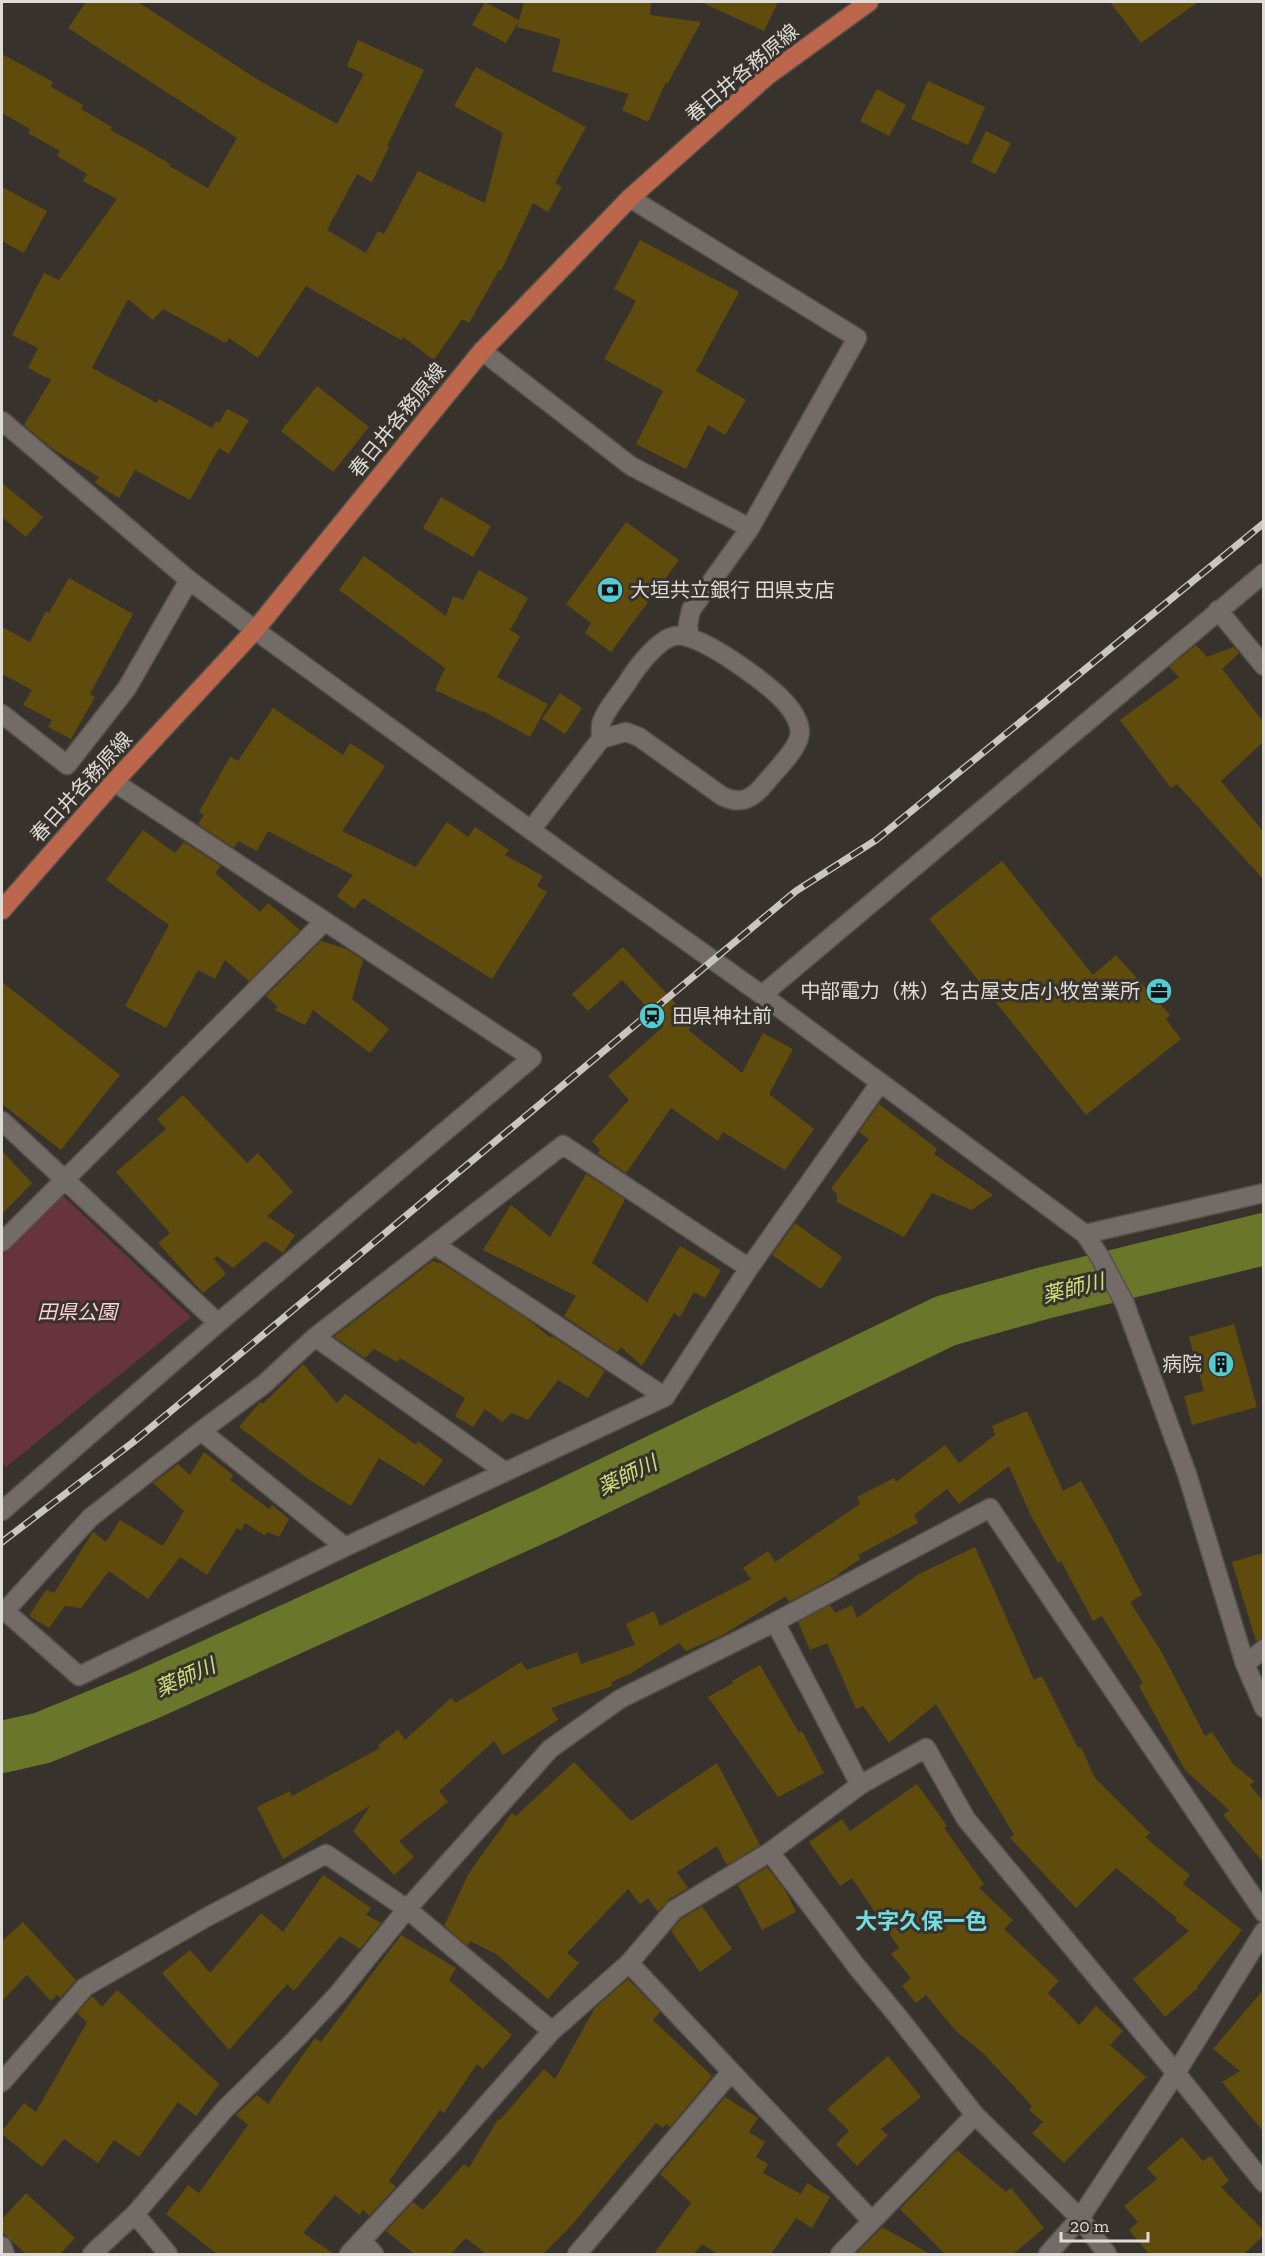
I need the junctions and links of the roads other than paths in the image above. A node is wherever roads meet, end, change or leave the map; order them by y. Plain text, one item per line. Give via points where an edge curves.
1 (870, 2) edge
2 (630, 198) junction
3 (482, 351) junction
4 (2, 421) edge
5 (750, 528) junction
6 (1263, 573) edge
7 (189, 580) junction
8 (1218, 610) junction
9 (255, 630) junction
10 (689, 636) junction
11 (1263, 666) edge
12 (2, 714) edge
13 (601, 739) junction
14 (114, 782) junction
15 (531, 830) junction
16 (2, 910) edge
17 (325, 921) junction
18 (762, 995) junction
19 (880, 1083) junction
20 (2, 1121) edge
21 (64, 1178) junction
22 (1263, 1193) edge
23 (1084, 1234) junction
24 (2, 1242) edge
25 (435, 1245) junction
26 (749, 1268) junction
27 (218, 1323) junction
28 (315, 1336) junction
29 (665, 1397) junction
30 (201, 1431) junction
31 (504, 1471) junction
32 (2, 1510) edge
33 (345, 1546) junction
34 (776, 1622) junction
35 (1263, 1649) edge
36 (1245, 1664) junction
37 (1263, 1708) edge
38 (860, 1785) junction
39 (770, 1852) junction
40 (407, 1909) junction
41 (1263, 1913) edge
42 (1263, 1931) edge
43 (629, 1963) junction
44 (552, 2031) junction
45 (731, 2072) junction
46 (1176, 2073) junction
47 (2, 2082) edge
48 (975, 2115) junction
49 (1263, 2183) edge
50 (135, 2214) junction
51 (1080, 2218) junction
52 (872, 2220) junction
53 (362, 2240) junction
54 (2, 2246) edge
55 (5, 2254) edge
56 (92, 2254) edge
57 (168, 2254) edge
58 (349, 2254) edge
59 (374, 2254) edge
60 (577, 2254) edge
61 (840, 2254) edge
62 (1048, 2254) edge
63 (1107, 2254) edge

1 - 2 main road, 春日井各務原線 via 767,76
2 - 3 main road, 春日井各務原線
2 - 5 street via 857,338
3 - 5 street via 631,466
3 - 9 main road, 春日井各務原線
4 - 7 street
5 - 10 street via 691,610
6 - 8 street
7 - 9 street
7 - 12 street via 127,688 67,765
8 - 11 street
8 - 18 street
9 - 14 main road, 春日井各務原線
9 - 15 street
10 - 13 street via 675,636 665,642 634,671 602,722
10 - 13 street via 708,644 780,697 799,726 795,744 758,794 747,801 732,801 639,737 626,732
13 - 15 street
14 - 16 main road, 春日井各務原線
14 - 17 street
15 - 18 street
17 - 21 street
17 - 27 street via 532,1058
18 - 19 street
19 - 23 street
19 - 26 street
20 - 21 street
21 - 24 street
21 - 27 street
22 - 23 street
23 - 36 street via 1125,1304 1187,1474
25 - 26 street via 563,1145
25 - 28 street
25 - 29 street
26 - 29 street
27 - 32 street
28 - 30 street via 263,1385
28 - 31 street
29 - 31 street
30 - 33 street
30 - 33 street via 90,1518 5,1611 79,1676
31 - 33 street
34 - 38 street
34 - 40 street via 620,1699 550,1749
34 - 41 street via 990,1508
35 - 36 street
36 - 37 street
38 - 39 street
38 - 46 street via 926,1748 966,1819
39 - 43 street via 674,1910
39 - 48 street
40 - 44 street
40 - 47 street via 326,1854 85,1987
40 - 50 street via 338,1994 224,2110
42 - 46 street
43 - 44 street
43 - 45 street
44 - 53 street
45 - 52 street
45 - 60 street
46 - 49 street
46 - 51 street
48 - 51 street
48 - 52 street
50 - 56 street
50 - 57 street
51 - 62 street
51 - 63 street
52 - 61 street
53 - 58 street
53 - 59 street
54 - 55 street

